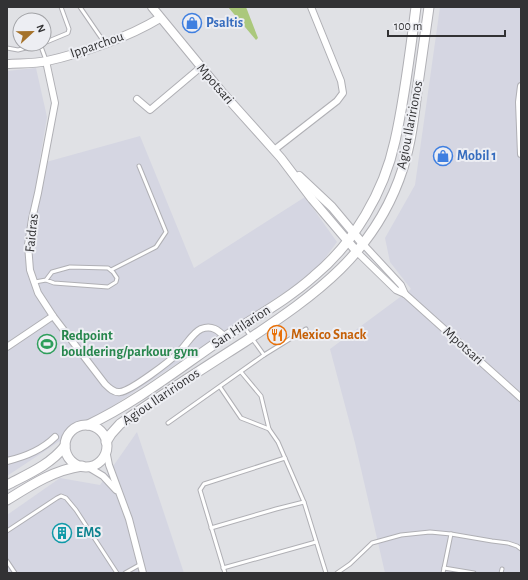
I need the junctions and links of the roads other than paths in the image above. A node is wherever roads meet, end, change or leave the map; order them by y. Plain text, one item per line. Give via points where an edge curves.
1 (61, 7) edge
2 (80, 7) edge
3 (152, 7) edge
4 (311, 7) edge
5 (416, 7) edge
6 (429, 7) edge
7 (160, 18) junction
8 (52, 40) edge
9 (105, 44) junction
10 (43, 52) edge
11 (46, 61) junction
12 (7, 64) edge
13 (201, 67) junction
14 (521, 86) edge
15 (137, 99) dead end
16 (274, 150) junction
17 (521, 154) edge
18 (281, 158) junction
19 (139, 166) dead end
20 (354, 232) junction
21 (348, 241) junction
22 (363, 244) junction
23 (357, 252) junction
24 (111, 270) junction
25 (46, 280) junction
26 (34, 282) junction
27 (405, 294) junction
28 (278, 304) joint
29 (53, 316) junction
30 (243, 325) junction
31 (306, 329) dead end
32 (225, 337) junction
33 (251, 337) junction
34 (7, 347) edge
35 (264, 355) junction
36 (241, 372) junction
37 (164, 378) joint
38 (220, 387) junction
39 (521, 398) edge
40 (168, 423) dead end
41 (88, 425) junction
42 (269, 429) junction
43 (55, 437) dead end
44 (65, 446) junction
45 (106, 446) junction
46 (284, 458) junction
47 (7, 461) edge
48 (85, 466) junction
49 (7, 485) edge
50 (7, 500) edge
51 (304, 502) junction
52 (125, 506) junction
53 (212, 528) junction
54 (7, 531) edge
55 (451, 534) junction
56 (316, 542) junction
57 (521, 549) edge
58 (7, 562) edge
59 (141, 564) junction
60 (223, 568) junction
61 (444, 568) junction
62 (15, 573) edge
63 (118, 573) edge
64 (125, 573) edge
65 (143, 573) edge
66 (225, 573) edge
67 (326, 573) edge
68 (337, 573) edge
69 (442, 573) edge
70 (474, 573) edge

1 - 8 lane via 69,29 68,33
2 - 9 lane
3 - 7 street, Mpotsari
4 - 16 street via 342,81 343,93 337,101
5 - 20 main road, Agiou Ilaririonos via 395,142 382,181
6 - 22 main road, Agiou Ilaririonos via 414,119 403,168 385,211
7 - 9 street, Ipparchou
7 - 13 street, Mpotsari
9 - 11 street, Ipparchou
10 - 11 lane
11 - 12 street, Ipparchou
11 - 26 street, Faidras via 55,103 28,245 30,270
13 - 15 street via 150,110
13 - 16 street, Mpotsari
14 - 17 street
16 - 18 street, Mpotsari
18 - 20 street, Mpotsari
18 - 21 street, Mpotsari via 312,200
19 - 24 lane via 166,232 156,247
20 - 21 main road, Agiou Ilaririonos
20 - 22 street, Mpotsari
21 - 23 street, Mpotsari
21 - 28 main road, Agiou Ilaririonos via 314,276
22 - 23 main road, Agiou Ilaririonos
22 - 27 street, Mpotsari via 401,285
23 - 27 street, Mpotsari via 396,290
23 - 33 main road, Agiou Ilaririonos via 322,287
24 - 25 lane via 70,267 52,272
24 - 25 lane via 117,278 116,282 108,287
25 - 26 lane
26 - 29 street, Faidras
27 - 39 street, Mpotsari
28 - 30 main road, San Hilarion
29 - 32 street, Faidras via 105,384 116,392 129,389 173,358 196,332 203,328 218,329
29 - 34 street
30 - 32 main road, San Hilarion
30 - 33 lane
31 - 35 lane
32 - 37 main road, San Hilarion
33 - 35 lane
33 - 45 main road, Agiou Ilaririonos via 120,424 110,434
35 - 36 lane
36 - 38 lane
36 - 42 lane via 261,396
37 - 41 main road, Agiou Ilaririonos via 120,408
38 - 40 lane
38 - 42 lane via 241,418
41 - 44 main road via 72,430
41 - 45 main road via 100,430
42 - 46 lane via 278,442
43 - 47 street via 32,452
44 - 48 main road via 66,453 75,464
44 - 49 main road via 47,463
45 - 48 main road via 104,456 99,461 94,465
45 - 52 street via 109,465
46 - 51 lane
46 - 53 lane via 204,484 200,490
48 - 50 main road via 55,473
48 - 52 street via 108,480
51 - 53 lane
51 - 56 lane
52 - 59 street
53 - 60 lane
54 - 63 lane via 61,496 76,510
55 - 57 lane via 508,543
55 - 61 lane
55 - 68 lane via 424,532 383,539 372,543
56 - 60 lane
56 - 67 lane
58 - 62 lane
59 - 64 lane
59 - 65 street
60 - 66 lane
61 - 69 lane
61 - 70 lane

